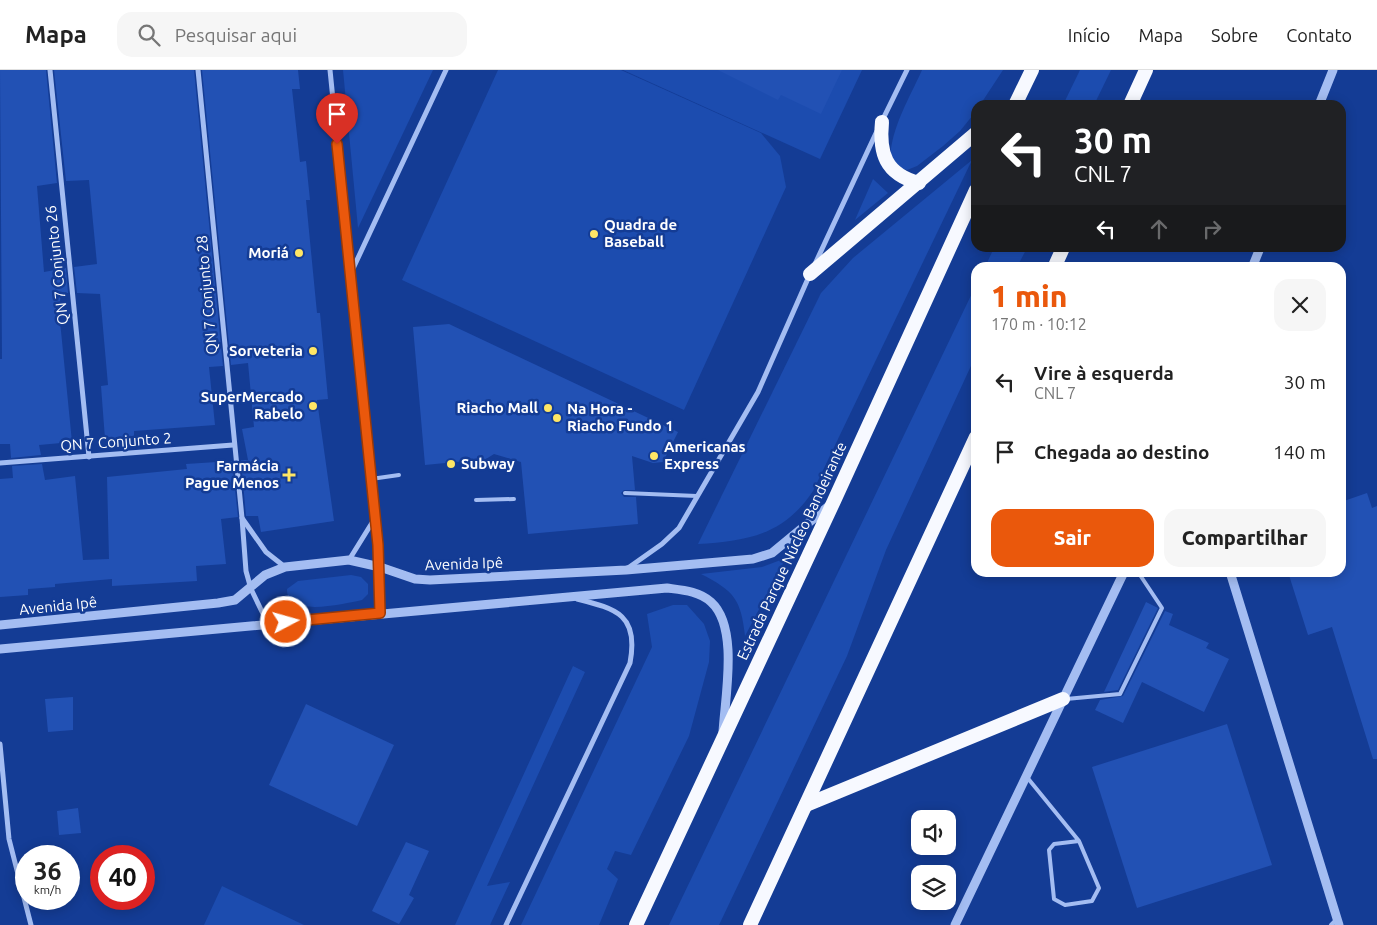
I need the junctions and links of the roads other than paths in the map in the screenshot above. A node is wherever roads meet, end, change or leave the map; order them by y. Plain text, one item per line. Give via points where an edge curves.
1 (50, 70) edge
2 (198, 70) edge
3 (330, 70) edge
4 (446, 70) edge
5 (906, 70) edge
6 (1032, 70) edge
7 (1146, 70) edge
8 (1333, 70) edge
9 (1016, 100) edge
10 (1132, 100) edge
11 (1321, 100) edge
12 (882, 122) junction
13 (971, 138) edge
14 (919, 183) junction
15 (971, 201) edge
16 (810, 274) junction
17 (349, 277) junction
18 (233, 445) junction
19 (971, 448) edge
20 (89, 457) junction
21 (0, 463) edge
22 (399, 475) dead end
23 (371, 479) junction
24 (625, 493) dead end
25 (697, 496) junction
26 (514, 499) dead end
27 (476, 500) dead end
28 (834, 501) junction
29 (375, 517) junction
30 (242, 518) junction
31 (349, 560) junction
32 (285, 567) junction
33 (380, 567) junction
34 (626, 570) junction
35 (1122, 577) edge
36 (1141, 577) edge
37 (1231, 577) edge
38 (251, 589) junction
39 (574, 598) junction
40 (380, 613) junction
41 (268, 624) junction
42 (0, 625) edge
43 (0, 650) edge
44 (1063, 699) junction
45 (722, 739) junction
46 (0, 744) edge
47 (1026, 776) junction
48 (806, 805) junction
49 (2, 807) edge
50 (1079, 841) junction
51 (1335, 923) edge
52 (31, 925) edge
53 (506, 925) edge
54 (636, 925) edge
55 (750, 925) edge
56 (955, 925) edge

1 - 20 street, QN 7 Conjunto 26
2 - 18 street, QN 7 Conjunto 28
3 - 17 street
4 - 17 street
5 - 12 street
6 - 9 highway
7 - 10 highway
8 - 11 street
12 - 14 highway via 881,145 890,167 901,176
12 - 16 street
13 - 14 highway
14 - 16 highway
15 - 28 highway, Estrada Parque Núcleo Bandeirante
16 - 25 street via 758,392
17 - 23 street
18 - 20 street, QN 7 Conjunto 2
18 - 30 street, QN 7 Conjunto 28
19 - 48 highway
20 - 21 street, QN 7 Conjunto 2
22 - 23 lane
23 - 29 street
24 - 25 lane
25 - 34 street via 679,528
26 - 27 lane
28 - 34 street, Avenida Ipê via 772,553 753,559
28 - 45 highway, Estrada Parque Núcleo Bandeirante
29 - 31 street
29 - 33 street
30 - 32 street, QN 7 Conjunto 28 via 266,552
30 - 38 street, QN 7 Conjunto 28 via 243,552
31 - 32 street, Avenida Ipê
31 - 33 street, Avenida Ipê
32 - 38 street, Avenida Ipê via 265,576
33 - 34 street, Avenida Ipê via 415,579 430,580
33 - 40 street
35 - 44 street
36 - 44 lane via 1162,608 1120,694
37 - 51 street
38 - 41 street, QN 7 Conjunto 28
38 - 42 street, Avenida Ipê via 235,600 218,603
39 - 40 street
39 - 45 street via 667,588 698,594 710,602 721,614 728,644
39 - 53 street via 610,607 624,618 632,634 630,663
40 - 41 street
41 - 43 street
44 - 47 street
44 - 48 highway
45 - 54 highway, Estrada Parque Núcleo Bandeirante
46 - 49 street
47 - 50 lane
47 - 56 street
48 - 55 highway
49 - 52 street
50 - 50 lane via 1099,888 1092,902 1065,905 1054,899 1049,850 1054,844

